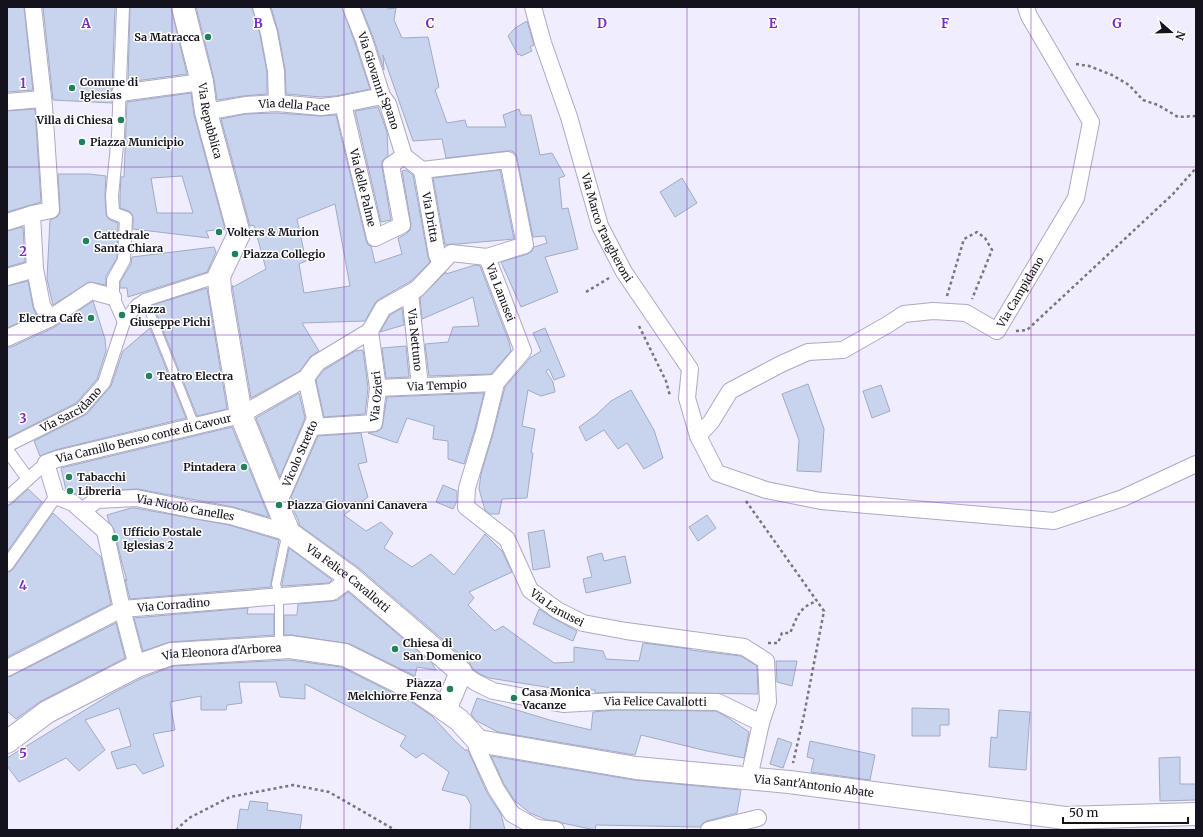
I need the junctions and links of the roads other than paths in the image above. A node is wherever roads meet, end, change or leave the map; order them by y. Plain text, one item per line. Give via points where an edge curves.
1 (33, 7) edge
2 (123, 7) edge
3 (184, 7) edge
4 (261, 7) edge
5 (351, 7) edge
6 (533, 7) edge
7 (1026, 7) edge
8 (202, 82) junction
9 (382, 96) junction
10 (119, 99) junction
11 (7, 102) edge
12 (43, 102) junction
13 (276, 103) junction
14 (343, 104) junction
15 (206, 112) junction
16 (404, 156) junction
17 (422, 170) junction
18 (32, 214) junction
19 (7, 222) edge
20 (487, 257) junction
21 (441, 264) junction
22 (34, 269) junction
23 (219, 276) junction
24 (7, 277) edge
25 (410, 292) junction
26 (113, 297) junction
27 (141, 303) junction
28 (49, 319) junction
29 (124, 322) junction
30 (370, 331) junction
31 (7, 338) edge
32 (306, 378) junction
33 (496, 383) junction
34 (420, 386) junction
35 (378, 388) junction
36 (241, 415) junction
37 (195, 426) junction
38 (312, 427) junction
39 (698, 436) junction
40 (7, 446) edge
41 (7, 450) edge
42 (46, 463) junction
43 (1196, 464) edge
44 (28, 479) junction
45 (56, 496) junction
46 (9, 497) edge
47 (278, 504) junction
48 (82, 510) junction
49 (289, 533) junction
50 (7, 565) edge
51 (350, 578) junction
52 (279, 596) junction
53 (122, 609) junction
54 (279, 648) junction
55 (137, 666) junction
56 (7, 668) edge
57 (461, 672) junction
58 (445, 710) junction
59 (761, 723) junction
60 (478, 741) junction
61 (7, 742) edge
62 (749, 778) junction
63 (1196, 814) edge
64 (758, 818) dead end
65 (556, 830) edge
66 (709, 830) edge

1 - 12 street
2 - 10 street
3 - 8 main road, Via Repubblica
4 - 13 street via 276,71
5 - 9 street, Via Giovanni Spano
6 - 39 street, Via Marco Tangheroni via 542,43 569,117 600,226 623,270 690,369 687,398
7 - 39 street, Via Campidano via 1091,122 1076,198 997,331 966,313 933,311 904,314 843,350 808,352 730,391 711,422
8 - 10 street
8 - 15 main road, Via Repubblica
9 - 14 street, Via della Pace
9 - 16 street, Via Giovanni Spano via 388,104
10 - 26 street via 112,196 113,213 126,218 124,260 113,280
11 - 12 street
12 - 18 street via 51,210
13 - 14 street, Via della Pace via 314,107
13 - 15 street, Via della Pace
14 - 16 street, Via delle Palme via 375,238 402,225 391,165
15 - 23 main road, Via Repubblica via 240,234
16 - 17 street
17 - 20 street via 508,160 525,245
17 - 21 street, Via Dritta via 437,255
18 - 19 street
18 - 22 street
20 - 21 street via 452,253
20 - 33 street, Via Lanusei via 523,351
21 - 25 street via 417,289
22 - 24 street
22 - 28 street via 42,305
23 - 27 street
23 - 36 main road
25 - 30 street via 383,308
25 - 34 street, Via Nettuno
26 - 28 street via 92,291
26 - 29 street
27 - 29 street
27 - 37 lane
28 - 31 street
29 - 40 street, Via Sarcidano via 104,383 81,409
30 - 32 street via 317,363
30 - 35 street, Via Ozieri
32 - 36 street, Via Camillo Benso conte di Cavour
32 - 38 street, Vicolo Stretto via 315,419
33 - 34 street, Via Tempio
33 - 59 street, Via Lanusei via 467,488 466,507 507,539 530,590 557,610 583,623 744,647 766,661 768,702
34 - 35 street, Via Tempio
35 - 38 street, Via Ozieri via 374,423
36 - 37 street, Via Camillo Benso conte di Cavour
36 - 47 main road
37 - 42 street, Via Camillo Benso conte di Cavour
38 - 47 street, Vicolo Stretto
39 - 43 street, Via Marco Tangheroni via 717,473 766,490 821,501 1054,521 1123,498
41 - 44 street
42 - 44 street
42 - 45 street
44 - 46 street
45 - 48 street
45 - 50 street
47 - 49 main road
48 - 49 street, Via Nicolò Canelles via 97,500 136,498 231,516
48 - 53 street via 105,531
49 - 51 main road, Via Felice Cavallotti
49 - 52 lane via 284,541 276,584
51 - 52 street, Via Corradino via 332,592
51 - 57 main road, Via Felice Cavallotti
52 - 53 street, Via Corradino
52 - 54 lane
53 - 55 street
53 - 56 street, Via Corradino
54 - 55 main road, Via Eleonora d'Arborea via 170,654
54 - 58 main road, Via Eleonora d'Arborea via 290,647 345,656 419,692
55 - 61 main road, Via Eleonora d'Arborea via 47,712
57 - 58 main road
57 - 59 street, Via Felice Cavallotti via 493,691 563,704 615,700 718,702
58 - 60 main road via 459,720
59 - 62 street
60 - 62 main road, Via Sant'Antonio Abate via 636,768
60 - 65 street via 477,748 496,789 512,814 537,828
62 - 63 main road, Via Sant'Antonio Abate via 1065,818
64 - 66 street

